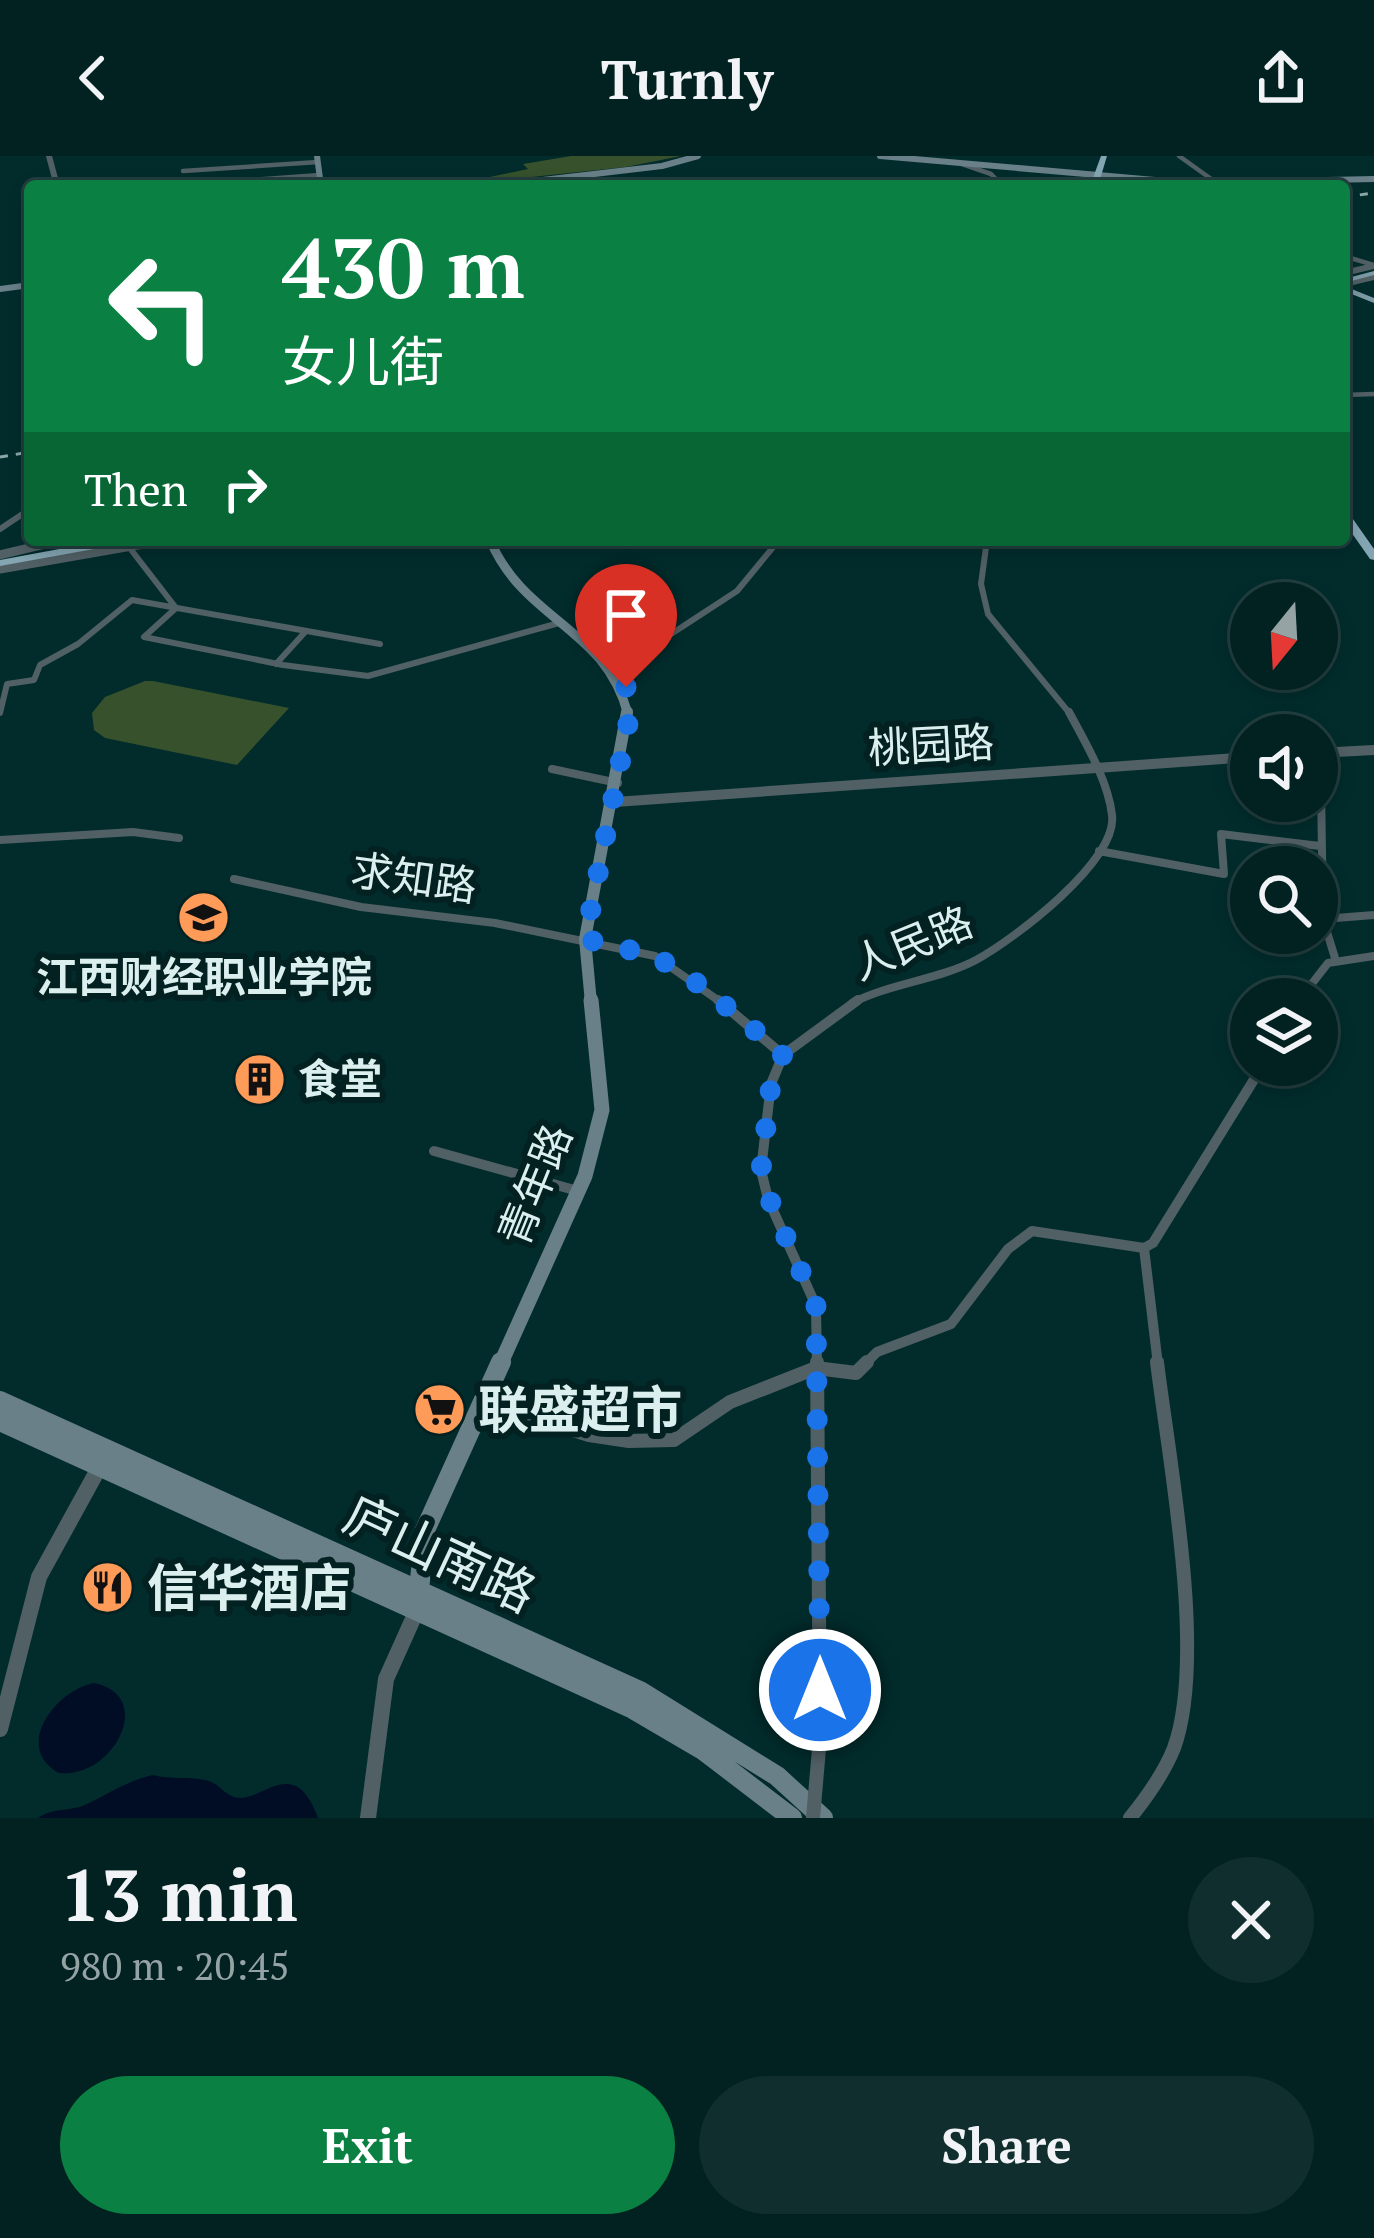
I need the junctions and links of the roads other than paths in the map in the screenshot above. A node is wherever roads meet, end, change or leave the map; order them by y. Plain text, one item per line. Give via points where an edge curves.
1 (698, 156) edge
2 (880, 156) edge
3 (895, 156) edge
4 (1107, 156) edge
5 (1179, 156) edge
6 (318, 159) edge
7 (961, 164) junction
8 (183, 171) dead end
9 (320, 175) junction
10 (1374, 178) edge
11 (534, 179) junction
12 (1099, 179) edge
13 (252, 180) edge
14 (320, 180) edge
15 (528, 180) edge
16 (537, 180) edge
17 (998, 180) edge
18 (1129, 180) edge
19 (1214, 180) edge
20 (1312, 180) edge
21 (1350, 523) edge
22 (44, 546) edge
23 (69, 546) edge
24 (107, 546) edge
25 (130, 546) edge
26 (493, 546) edge
27 (774, 546) edge
28 (986, 546) edge
29 (1374, 557) edge
30 (0, 561) edge
31 (176, 608) junction
32 (559, 622) junction
33 (307, 631) junction
34 (380, 644) dead end
35 (276, 664) junction
36 (616, 670) junction
37 (0, 713) edge
38 (1374, 750) edge
39 (1338, 752) edge
40 (1230, 758) edge
41 (1096, 768) junction
42 (552, 770) dead end
43 (619, 783) junction
44 (615, 802) junction
45 (1320, 822) edge
46 (179, 838) dead end
47 (0, 840) edge
48 (1320, 846) joint
49 (1099, 851) junction
50 (234, 880) dead end
51 (1374, 915) edge
52 (1338, 918) edge
53 (585, 939) junction
54 (1334, 954) edge
55 (1374, 956) edge
56 (1335, 958) junction
57 (1311, 978) edge
58 (783, 1054) junction
59 (1250, 1086) edge
60 (434, 1150) dead end
61 (578, 1191) junction
62 (1144, 1248) junction
63 (816, 1368) junction
64 (0, 1401) edge
65 (482, 1402) junction
66 (0, 1421) edge
67 (100, 1466) junction
68 (418, 1600) junction
69 (0, 1729) edge
70 (368, 1818) edge
71 (792, 1818) edge
72 (813, 1818) edge
73 (823, 1818) edge
74 (1130, 1818) edge

1 - 11 main road
2 - 7 main road
3 - 12 main road
4 - 12 highway
5 - 19 street
6 - 8 street
6 - 9 main road
7 - 12 main road
7 - 17 street
9 - 13 street
9 - 14 main road
10 - 20 main road
11 - 15 main road
11 - 16 street
12 - 18 main road
21 - 29 highway
22 - 30 street
23 - 30 highway
24 - 30 highway
25 - 31 street
26 - 32 main road via 509,581
27 - 36 street via 737,591
28 - 41 street via 981,584 988,614 1065,704
31 - 33 street
31 - 35 street via 144,637
31 - 37 street via 132,600 40,665 34,680 8,684
32 - 35 street via 368,676
32 - 36 main road
33 - 34 street
33 - 35 street
36 - 43 main road, 青年路 via 629,719
38 - 39 street
40 - 41 street, 桃园路
41 - 44 street, 桃园路
41 - 49 street via 1112,815
42 - 43 street
43 - 44 main road, 青年路
44 - 53 main road, 青年路
45 - 48 street
46 - 47 street via 133,832
48 - 49 street via 1221,834 1224,874
49 - 58 street, 人民路 via 1079,879 972,962 872,993
50 - 53 street, 求知路
51 - 52 street
53 - 58 street, 求知路 via 655,956
53 - 61 main road, 青年路 via 602,1110
54 - 56 street
55 - 56 street
56 - 57 street
58 - 63 street via 771,1084 761,1170 816,1306
59 - 62 street
60 - 61 street
61 - 65 main road, 青年路
62 - 63 street via 1032,1231 1008,1249 952,1324 877,1352 856,1373
62 - 74 street via 1186,1610 1184,1704 1174,1747
63 - 65 street via 730,1402 674,1440 590,1435
63 - 72 street, bridge via 820,1737
64 - 68 main road, 庐山南路
65 - 68 main road, 青年路 via 425,1530
66 - 67 main road, 庐山南路
67 - 68 main road, 庐山南路
67 - 69 street via 39,1577
68 - 70 street, 青年路 via 386,1679
68 - 71 main road, 庐山南路 via 633,1709
68 - 73 main road, 庐山南路 via 640,1691 777,1776

